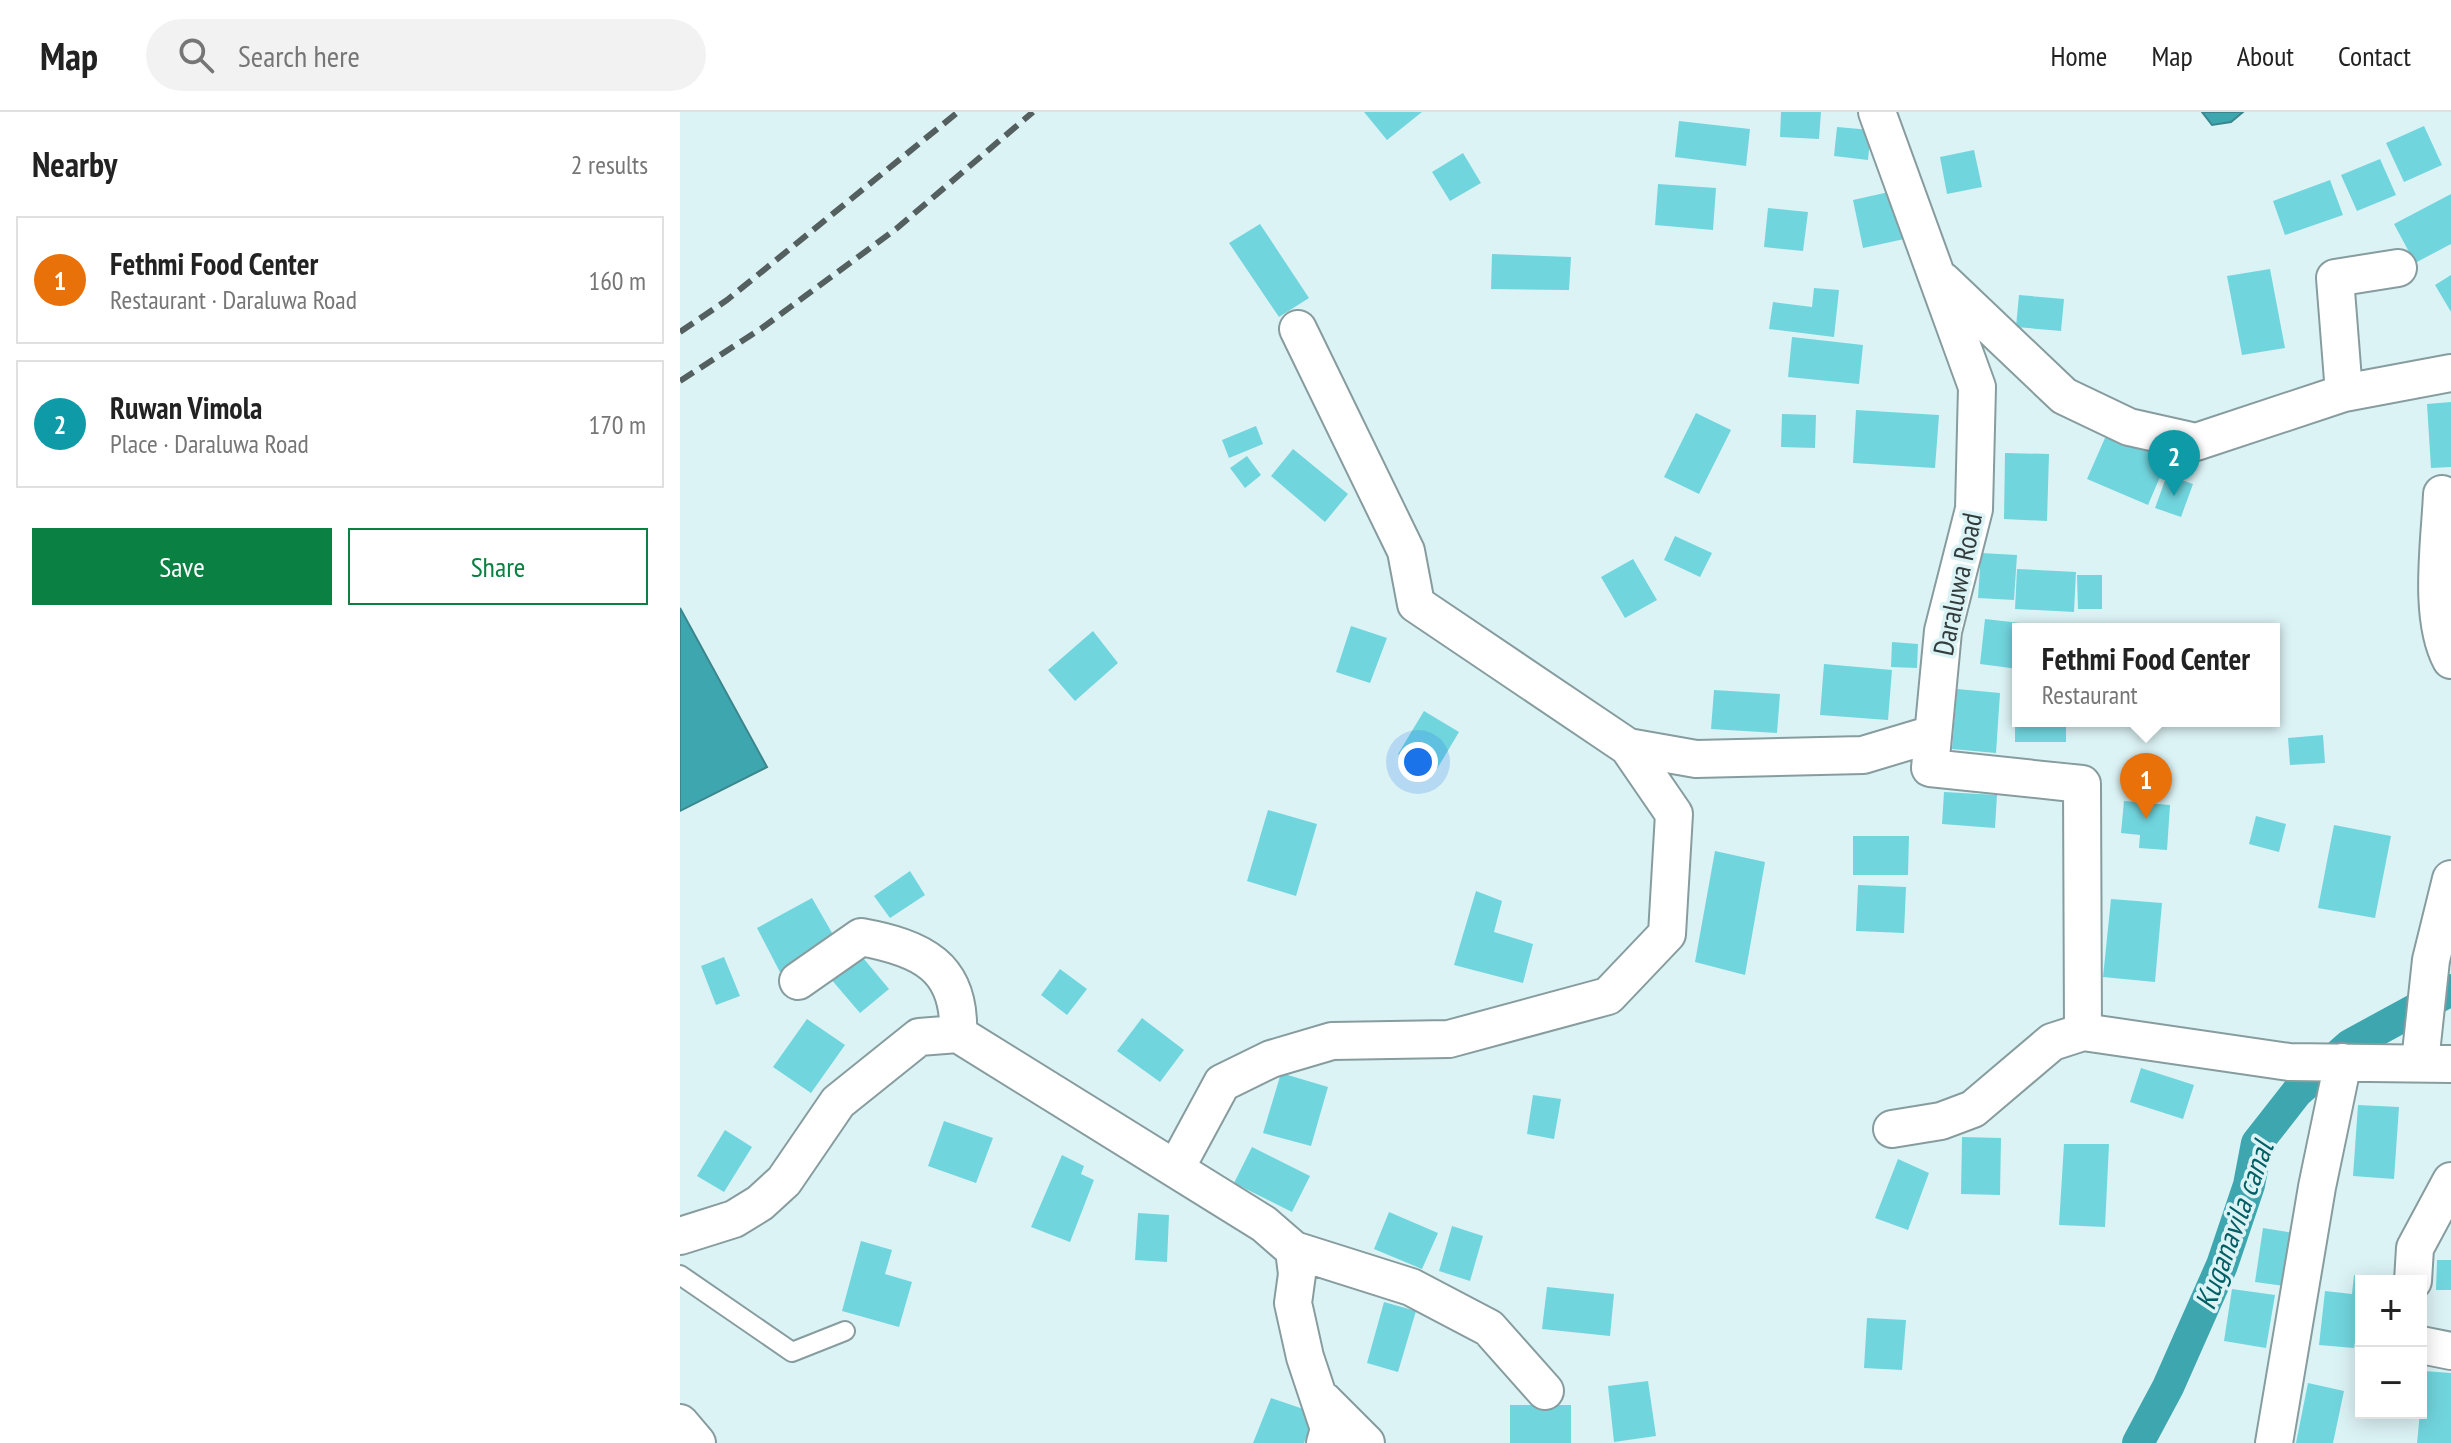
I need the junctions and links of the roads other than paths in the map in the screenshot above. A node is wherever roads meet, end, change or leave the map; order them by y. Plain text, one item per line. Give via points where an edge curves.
1 (1877, 112) edge
2 (2398, 268) dead end
3 (1936, 274) junction
4 (1298, 329) dead end
5 (2451, 373) edge
6 (2344, 393) junction
7 (2442, 494) dead end
8 (2451, 660) edge
9 (1933, 734) junction
10 (1628, 747) junction
11 (2451, 879) edge
12 (798, 981) dead end
13 (2083, 1032) junction
14 (958, 1034) junction
15 (2343, 1062) junction
16 (2436, 1063) edge
17 (1892, 1129) dead end
18 (1176, 1168) junction
19 (2451, 1181) edge
20 (680, 1236) edge
21 (1294, 1250) junction
22 (680, 1275) edge
23 (2413, 1275) edge
24 (845, 1331) dead end
25 (2427, 1346) edge
26 (2451, 1351) edge
27 (1545, 1391) dead end
28 (1323, 1400) junction
29 (680, 1423) edge
30 (697, 1443) edge
31 (1325, 1443) edge
32 (1366, 1443) edge
33 (2274, 1443) edge

1 - 3 street, Daraluwa Road
2 - 6 street via 2335,278
3 - 6 street via 2064,396 2129,427 2196,442
3 - 9 street, Daraluwa Road via 1977,387 1974,509 1943,631
4 - 10 street via 1406,551 1416,604
5 - 6 street
7 - 8 street via 2437,589
9 - 10 street via 1863,755 1696,759
9 - 13 street, Daraluwa Road via 1930,768 2082,784
10 - 18 street via 1674,814 1667,934 1608,996 1449,1039 1332,1041 1271,1059 1222,1083
11 - 16 street via 2431,960
12 - 14 street via 861,937 897,944 952,983 959,1007
13 - 15 street via 2289,1062
13 - 17 street via 2052,1042 1973,1109
14 - 18 street
14 - 20 street via 919,1037 838,1102 784,1181 760,1203 734,1219
15 - 16 street
15 - 33 street
18 - 21 street via 1264,1224
19 - 23 street via 2415,1248
21 - 27 street via 1411,1287 1489,1328
21 - 28 street via 1293,1303 1305,1357
22 - 24 lane via 792,1352
25 - 26 street
28 - 31 street via 1329,1429
28 - 32 street
29 - 30 street

